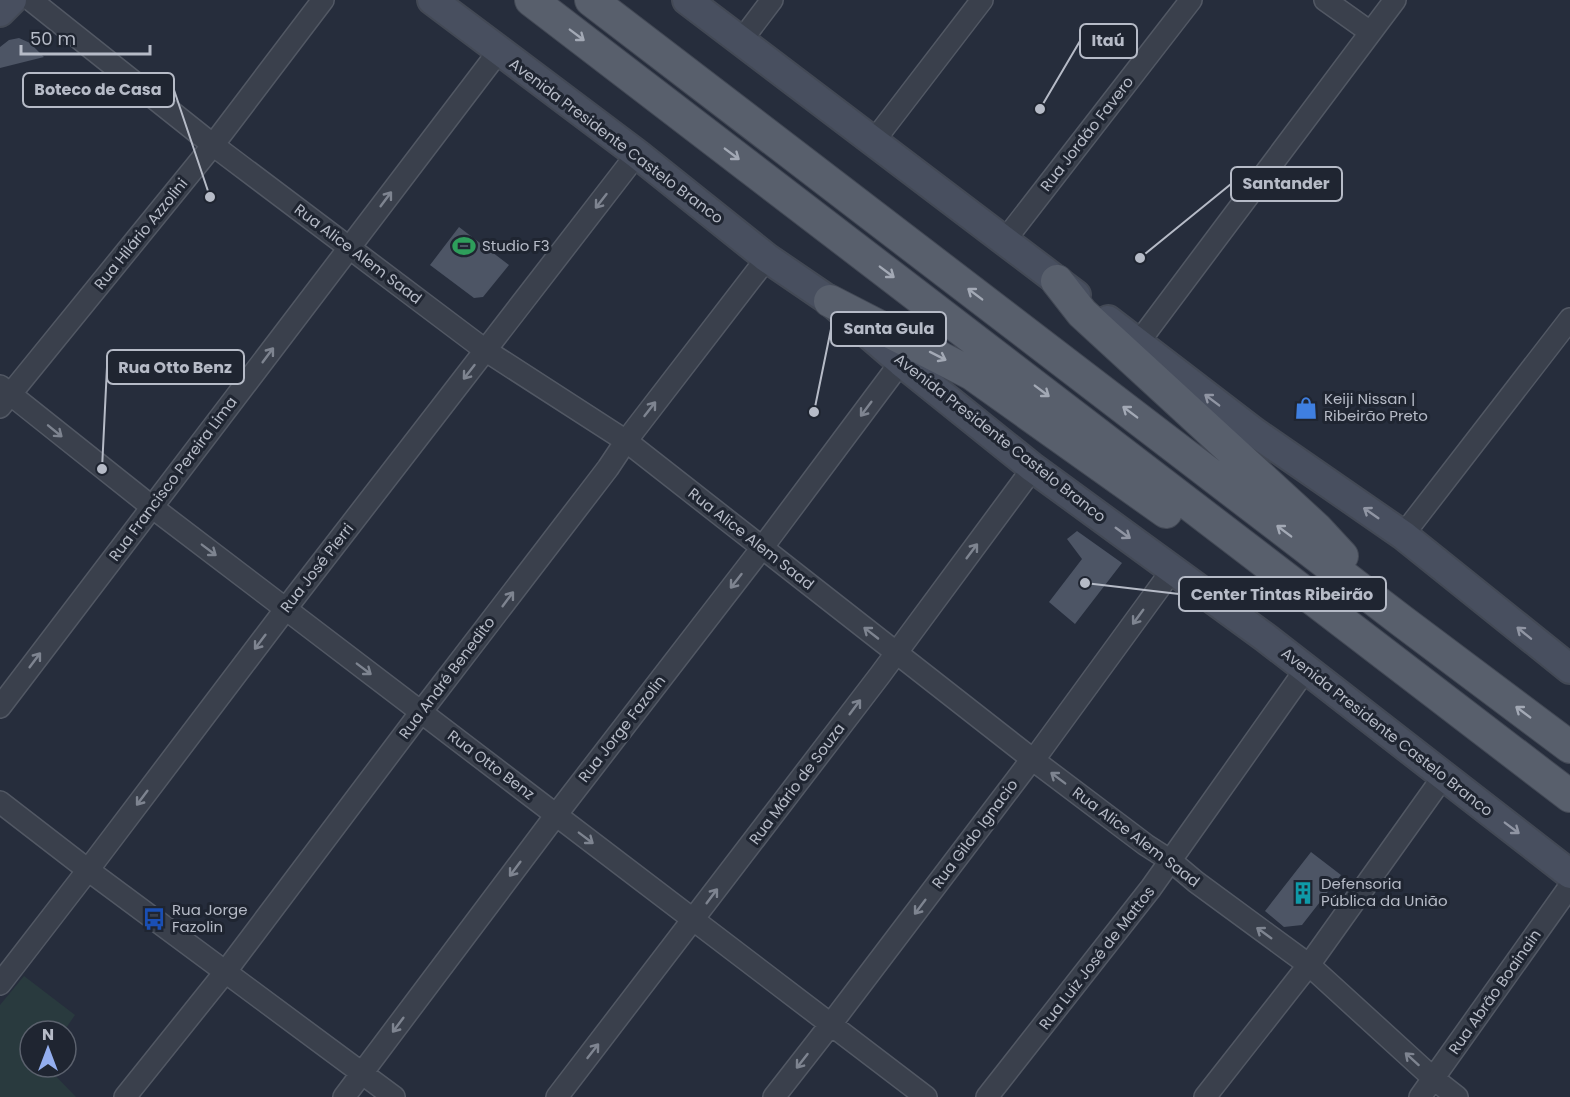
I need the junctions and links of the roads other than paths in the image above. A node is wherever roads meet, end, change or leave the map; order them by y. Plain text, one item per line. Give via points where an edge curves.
1 (12, 0) edge
2 (31, 0) edge
3 (323, 0) edge
4 (432, 0) edge
5 (531, 0) edge
6 (591, 0) edge
7 (687, 0) edge
8 (772, 0) edge
9 (982, 0) edge
10 (1191, 0) edge
11 (1325, 0) edge
12 (1395, 0) edge
13 (0, 12) edge
14 (1370, 32) junction
15 (741, 41) junction
16 (499, 51) junction
17 (873, 142) junction
18 (213, 145) junction
19 (637, 154) junction
20 (1005, 240) junction
21 (349, 247) junction
22 (767, 258) junction
23 (1057, 281) junction
24 (830, 301) junction
25 (1570, 319) edge
26 (1138, 343) junction
27 (485, 350) junction
28 (901, 362) junction
29 (3, 396) edge
30 (626, 441) junction
31 (1033, 468) junction
32 (152, 507) junction
33 (1403, 535) junction
34 (762, 548) junction
35 (1173, 569) junction
36 (285, 608) junction
37 (1402, 621) junction
38 (896, 652) junction
39 (1306, 669) junction
40 (1570, 669) edge
41 (1413, 675) junction
42 (0, 707) edge
43 (421, 712) junction
44 (1570, 747) edge
45 (1032, 759) junction
46 (1443, 777) junction
47 (1570, 796) edge
48 (0, 802) edge
49 (556, 815) junction
50 (1171, 861) junction
51 (88, 870) junction
52 (1570, 873) edge
53 (1570, 886) edge
54 (694, 920) junction
55 (1309, 965) junction
56 (226, 971) junction
57 (0, 984) edge
58 (831, 1024) junction
59 (362, 1073) junction
60 (1434, 1079) junction
61 (125, 1097) edge
62 (344, 1097) edge
63 (394, 1097) edge
64 (557, 1097) edge
65 (774, 1097) edge
66 (926, 1097) edge
67 (987, 1097) edge
68 (1205, 1097) edge
69 (1420, 1097) edge
70 (1457, 1097) edge

1 - 13 main road
2 - 18 street, Rua Alice Alem Saad
3 - 18 street, Rua Hilário Azzolini
4 - 16 main road, Avenida Presidente Castelo Branco
5 -> 41 main road
37 -> 6 main road
7 - 15 main road
8 - 15 street
9 - 17 street
10 - 20 street, Rua Jordão Favero
11 - 14 street
12 - 14 street
14 - 26 street
15 - 17 main road
16 - 19 main road, Avenida Presidente Castelo Branco
21 -> 16 street, Rua Francisco Pereira Lima
17 - 20 main road
18 - 21 street, Rua Alice Alem Saad
18 - 29 street, Rua Hilário Azzolini
19 - 22 main road, Avenida Presidente Castelo Branco
19 -> 27 street, Rua José Pierri
20 - 23 main road
21 - 27 street, Rua Alice Alem Saad
32 -> 21 street, Rua Francisco Pereira Lima
22 - 24 main road, Avenida Presidente Castelo Branco
30 -> 22 street, Rua André Benedito
23 - 26 main road
23 - 37 main road via 1082,313 1317,529
24 - 28 main road, Avenida Presidente Castelo Branco
24 -> 41 main road via 972,374 1248,571
25 - 33 street
33 -> 26 main road via 1254,432
27 - 30 street, Rua Alice Alem Saad
27 -> 36 street, Rua José Pierri
28 - 31 main road, Avenida Presidente Castelo Branco
28 -> 34 street, Rua Jorge Fazolin
29 -> 32 street, Rua Otto Benz
30 - 34 street, Rua Alice Alem Saad
43 -> 30 street, Rua André Benedito
31 -> 35 main road, Avenida Presidente Castelo Branco
38 -> 31 street, Rua Mário de Souza
32 -> 36 street, Rua Otto Benz
42 -> 32 street, Rua Francisco Pereira Lima
40 -> 33 main road
38 -> 34 street, Rua Alice Alem Saad
34 -> 49 street, Rua Jorge Fazolin
35 - 39 main road, Avenida Presidente Castelo Branco
35 -> 45 street, Rua Gildo Ignacio
36 -> 43 street, Rua Otto Benz
36 -> 51 street, Rua José Pierri
44 -> 37 main road
38 - 45 street, Rua Alice Alem Saad
54 -> 38 street, Rua Mário de Souza
39 - 46 main road, Avenida Presidente Castelo Branco
39 - 50 street, Rua Luiz José de Mattos
41 - 47 main road
43 - 49 street, Rua Otto Benz
43 - 56 street, Rua André Benedito
50 -> 45 street, Rua Alice Alem Saad
45 -> 58 street, Rua Gildo Ignacio
46 -> 52 main road, Avenida Presidente Castelo Branco
46 - 55 street
48 - 51 street
49 -> 54 street, Rua Otto Benz
49 -> 59 street, Rua Jorge Fazolin
55 -> 50 street, Rua Alice Alem Saad
50 - 67 street, Rua Luiz José de Mattos
51 - 56 street
51 - 57 street, Rua José Pierri
53 - 60 street, Rua Abrão Boainain
54 - 58 street, Rua Otto Benz
64 -> 54 street, Rua Mário de Souza
60 -> 55 street, Rua Alice Alem Saad
55 - 68 street
56 - 59 street
56 - 61 street, Rua André Benedito
58 -> 65 street, Rua Gildo Ignacio
58 - 66 street, Rua Otto Benz
59 - 62 street, Rua Jorge Fazolin
59 - 63 street
60 - 69 street, Rua Abrão Boainain
60 - 70 street, Rua Alice Alem Saad

